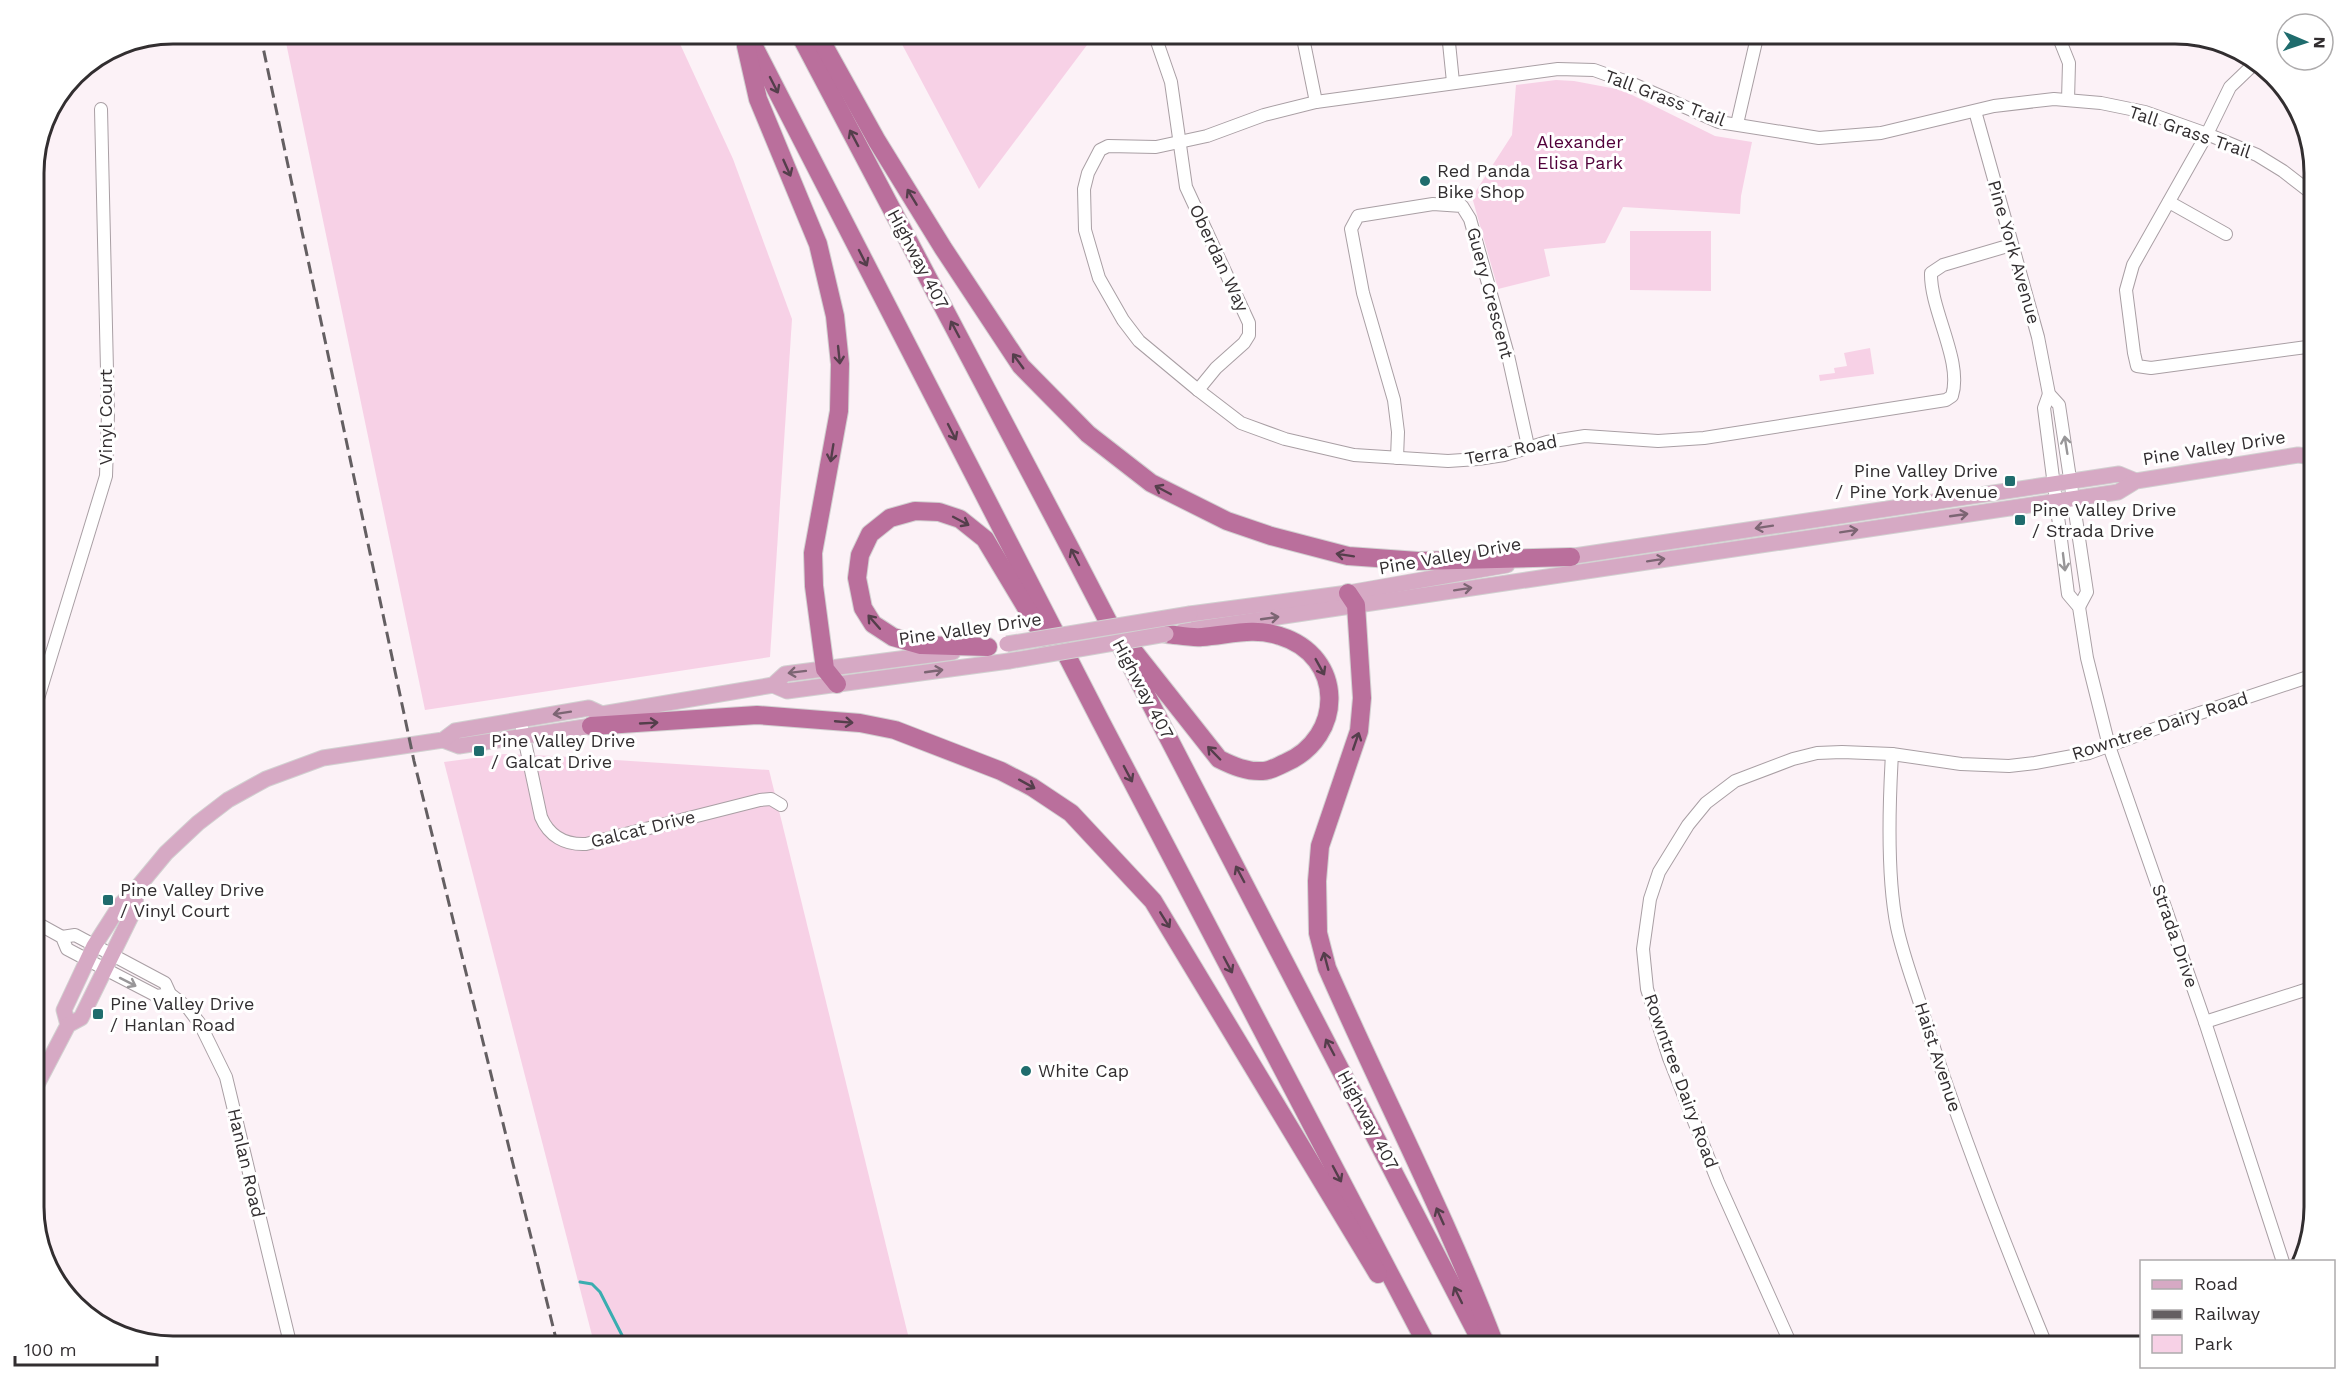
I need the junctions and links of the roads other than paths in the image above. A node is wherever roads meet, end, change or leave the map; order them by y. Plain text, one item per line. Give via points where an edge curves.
1 (747, 44) edge
2 (751, 44) edge
3 (805, 44) edge
4 (823, 44) edge
5 (1158, 44) edge
6 (1304, 44) edge
7 (1449, 44) edge
8 (1755, 44) edge
9 (2062, 44) edge
10 (2250, 68) edge
11 (1453, 82) junction
12 (2068, 100) junction
13 (1316, 102) junction
14 (101, 109) dead end
15 (1975, 111) junction
16 (1737, 124) junction
17 (2206, 134) junction
18 (1178, 142) junction
19 (2303, 187) edge
20 (2169, 202) junction
21 (2226, 234) dead end
22 (2011, 245) junction
23 (2303, 348) edge
24 (1198, 390) junction
25 (2049, 394) junction
26 (1528, 446) junction
27 (2303, 456) edge
28 (1396, 458) junction
29 (2072, 481) junction
30 (2136, 481) junction
31 (2053, 483) junction
32 (2073, 498) junction
33 (2056, 500) junction
34 (1572, 557) junction
35 (1352, 599) junction
36 (2079, 607) junction
37 (1102, 609) junction
38 (1191, 627) junction
39 (1166, 634) joint
40 (988, 647) junction
41 (825, 669) junction
42 (44, 679) edge
43 (2303, 679) edge
44 (837, 684) junction
45 (773, 685) junction
46 (521, 719) junction
47 (597, 720) junction
48 (1101, 722) junction
49 (524, 736) junction
50 (443, 740) junction
51 (2109, 746) junction
52 (1892, 754) junction
53 (781, 805) dead end
54 (137, 888) junction
55 (44, 927) edge
56 (91, 953) junction
57 (108, 962) junction
58 (2304, 990) edge
59 (2205, 1022) junction
60 (68, 1025) junction
61 (44, 1071) edge
62 (2282, 1260) edge
63 (288, 1336) edge
64 (1419, 1336) edge
65 (1420, 1336) edge
66 (1478, 1336) edge
67 (1491, 1336) edge
68 (1787, 1336) edge
69 (2043, 1336) edge

1 -> 41 highway via 758,99 818,244 835,316 839,411 813,552
2 -> 48 highway
37 -> 3 highway, Highway 407
34 -> 4 highway via 1418,561 1348,556 1227,521 1151,483 1088,434 1021,366 937,239
5 - 18 street, Oberdan Way via 1171,82
6 - 13 street
7 - 11 street
8 - 16 street
9 - 12 street via 2069,63
10 - 17 street via 2230,87
11 - 13 street, Tall Grass Trail
11 - 16 street, Tall Grass Trail via 1543,70 1594,70 1704,117
12 - 15 street, Tall Grass Trail
12 - 17 street, Tall Grass Trail via 2145,112
13 - 18 street, Tall Grass Trail
14 - 42 street, Vinyl Court via 106,476
15 - 16 street, Tall Grass Trail via 1841,138 1802,136
15 - 22 street, Pine York Avenue
17 - 19 street, Tall Grass Trail via 2270,162
17 - 20 street
18 - 24 street, Oberdan Way via 1186,187 1249,323 1244,343
18 - 24 street, Terra Road via 1156,147 1108,146 1100,150 1084,189 1085,230 1099,278 1123,320 1139,341
20 - 21 street
20 - 23 street via 2126,283 2138,366 2164,368
22 - 25 street, Pine York Avenue via 2038,337
22 - 26 street, Terra Road via 1943,265 1931,273 1955,381 1952,396 1946,400 1704,438 1658,441 1585,436
24 - 28 street, Terra Road via 1241,423 1285,439 1354,455
29 -> 25 street, Pine York Avenue via 2059,405
25 - 31 street, Pine York Avenue via 2044,408
26 - 28 street, Terra Road via 1478,459
26 - 28 street, Guery Crescent via 1507,351 1470,219 1462,206 1433,204 1358,216 1351,229 1363,293 1394,400
27 - 30 main road, Pine Valley Drive
29 - 30 main road, Pine Valley Drive via 2119,474
29 - 31 main road, Pine Valley Drive
29 - 32 street, Pine York Avenue
30 - 32 main road, Pine Valley Drive via 2118,492
31 - 33 street, Strada Drive
31 -> 34 main road, Pine Valley Drive
32 - 33 main road, Pine Valley Drive
32 - 36 street, Strada Drive via 2087,592
35 -> 33 main road, Pine Valley Drive
33 -> 36 street, Strada Drive via 2068,594
34 - 35 main road, Pine Valley Drive via 1492,567
35 - 38 main road, Pine Valley Drive
67 -> 35 highway via 1327,968 1318,933 1320,846 1359,731 1362,698
36 - 51 street, Strada Drive via 2086,658
38 -> 37 highway via 1263,632 1296,642 1312,653 1329,687 1330,705 1314,743 1300,756 1264,771 1236,767 1219,759
66 -> 37 highway, Highway 407
38 - 39 highway
38 - 40 main road, Pine Valley Drive, bridge
44 -> 39 main road, Pine Valley Drive, bridge via 1009,661
40 - 41 main road, Pine Valley Drive
40 -> 48 highway via 921,645 893,637 873,624 863,608 857,578 860,555 870,534 890,518 915,511 948,514 970,525 985,539 1052,651
41 - 44 highway
41 -> 45 main road, Pine Valley Drive via 785,674
43 - 51 street, Rowntree Dairy Road
44 - 45 main road, Pine Valley Drive via 787,691
45 - 47 main road, Pine Valley Drive
47 -> 46 main road, Pine Valley Drive via 589,708
46 - 49 street, Galcat Drive
46 - 50 main road, Pine Valley Drive via 454,731
47 - 49 main road, Pine Valley Drive
47 -> 64 highway via 757,715 860,723 895,730 1001,771 1071,813 1153,901 1358,1243
48 -> 65 highway
49 - 50 main road, Pine Valley Drive via 459,746
49 - 53 street, Galcat Drive via 541,817 554,836 571,843 586,844 760,800 771,799
50 - 54 main road, Pine Valley Drive via 323,758 266,779 228,800 198,823
51 - 52 street, Rowntree Dairy Road via 2009,766
51 - 59 street, Strada Drive
52 - 68 street, Rowntree Dairy Road via 1817,753 1735,781 1706,803 1688,825 1659,872 1650,899 1643,949 1647,989 1657,1022 1718,1182
52 - 69 street, Haist Avenue via 1891,867 1897,926 1940,1065 1993,1214
54 - 56 main road, Pine Valley Drive via 121,904
54 - 57 main road, Pine Valley Drive via 134,910
55 - 56 street via 62,937 75,935
56 - 57 street
56 - 60 main road, Pine Valley Drive via 64,1010
57 - 60 main road, Pine Valley Drive via 81,1018
57 - 63 street, Hanlan Road via 157,996 170,994 188,1008 226,1077
58 - 59 street
59 - 62 street, Strada Drive
60 - 61 main road, Pine Valley Drive

